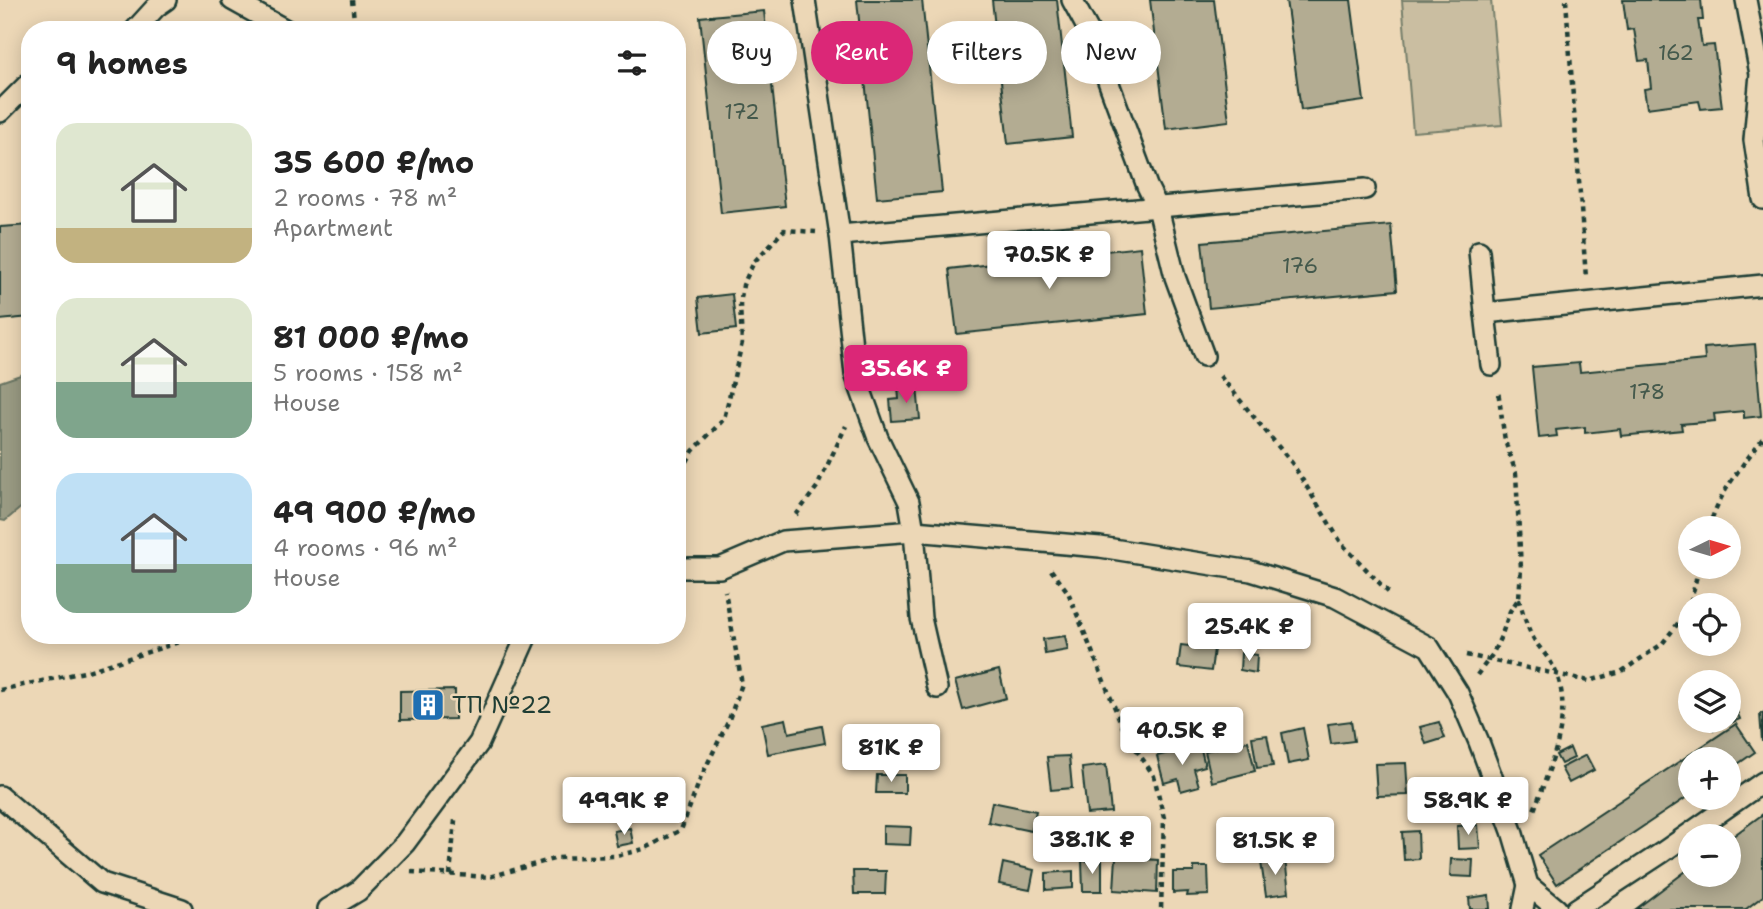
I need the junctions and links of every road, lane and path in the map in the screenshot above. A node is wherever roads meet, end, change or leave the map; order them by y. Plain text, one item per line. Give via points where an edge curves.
1 (166, 0) edge
2 (232, 0) edge
3 (352, 0) edge
4 (805, 0) edge
5 (1072, 0) edge
6 (1566, 0) edge
7 (1746, 0) edge
8 (143, 21) edge
9 (270, 21) edge
10 (354, 21) edge
11 (21, 91) edge
12 (0, 111) edge
13 (1365, 190) dead end
14 (1763, 199) edge
15 (1158, 208) junction
16 (840, 235) junction
17 (1479, 251) dead end
18 (1763, 285) edge
19 (1587, 301) junction
20 (1485, 313) junction
21 (1204, 356) joint
22 (1491, 365) joint
23 (862, 393) junction
24 (1763, 438) edge
25 (686, 464) edge
26 (1712, 516) edge
27 (914, 531) junction
28 (783, 541) junction
29 (1030, 541) junction
30 (686, 568) edge
31 (720, 568) junction
32 (1696, 579) edge
33 (1519, 598) junction
34 (1399, 603) dead end
35 (174, 644) edge
36 (523, 644) edge
37 (1429, 647) junction
38 (1489, 660) junction
39 (1557, 675) junction
40 (937, 688) dead end
41 (0, 690) edge
42 (1460, 699) junction
43 (1763, 782) edge
44 (0, 796) edge
45 (1517, 846) junction
46 (379, 869) junction
47 (1528, 885) junction
48 (182, 909) edge
49 (328, 909) edge
50 (1161, 909) edge
51 (1523, 909) edge
52 (1558, 909) edge
53 (1576, 909) edge

1 - 8 lane
2 - 9 lane
3 - 10 path
4 - 16 lane
5 - 15 lane via 1091,35
6 - 19 path
7 - 14 lane via 1760,74 1754,140
11 - 12 lane
13 - 15 lane
15 - 16 lane
15 - 21 lane via 1175,277
16 - 23 lane via 855,374
16 - 25 path via 785,230 754,262 743,285 742,343 724,419
17 - 20 lane
18 - 19 lane
19 - 20 lane
20 - 22 lane
21 - 34 path via 1292,463 1342,544
22 - 33 path via 1505,441 1516,473
23 - 27 lane via 878,439 909,502
23 - 28 path via 817,487 798,510
24 - 26 path
27 - 28 lane
27 - 29 lane
27 - 40 lane via 921,618
28 - 31 lane
29 - 37 lane via 1251,571 1335,597
29 - 50 path via 1068,592 1125,733 1154,776 1164,818
30 - 31 lane
31 - 46 path via 742,684 681,830 644,849 615,856 557,858 489,877
32 - 39 path via 1689,609 1662,644 1621,672 1589,681
33 - 38 path
33 - 39 path via 1535,641
35 - 41 path via 85,672
36 - 46 lane via 479,743 405,843
37 - 38 path
37 - 42 lane
38 - 39 path
38 - 42 path
39 - 45 path via 1562,732
42 - 45 lane
43 - 53 lane
44 - 48 lane via 102,883
45 - 47 lane
46 - 49 lane via 358,891
47 - 51 lane
47 - 52 lane

